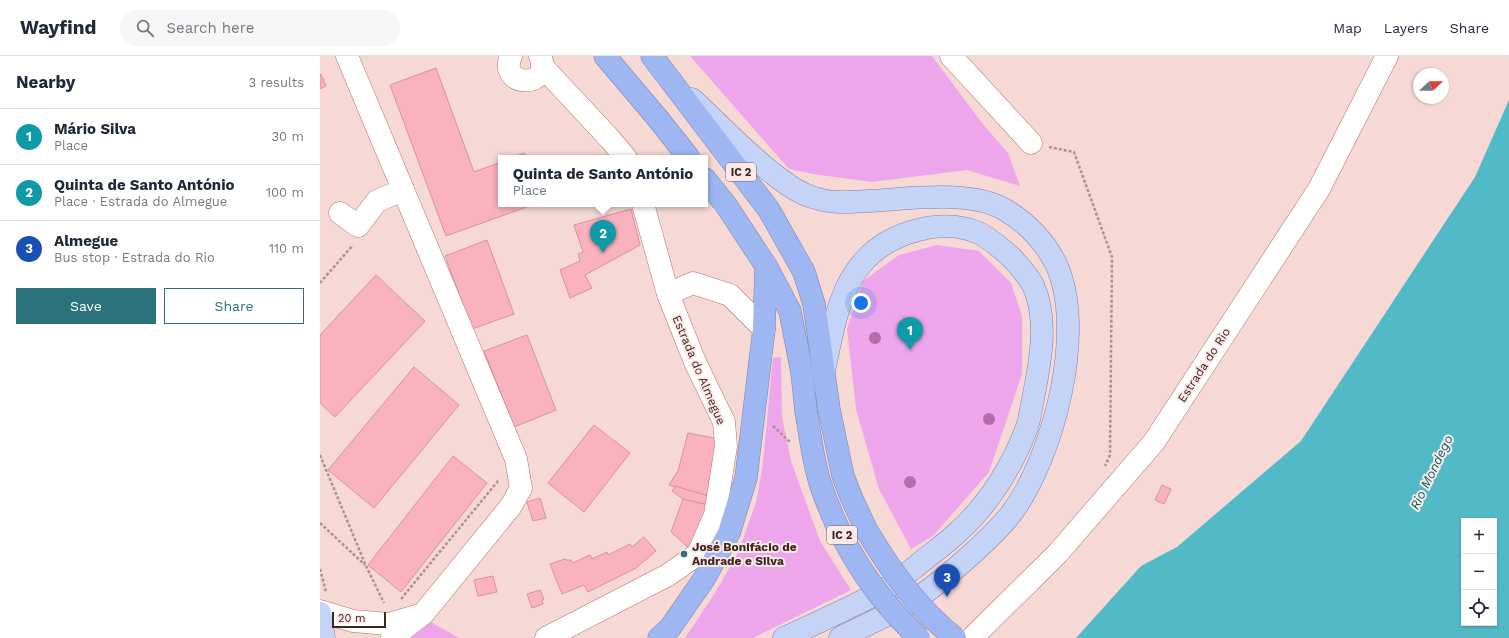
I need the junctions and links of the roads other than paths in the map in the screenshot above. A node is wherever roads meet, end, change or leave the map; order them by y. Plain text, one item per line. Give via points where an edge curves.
1 (347, 56) edge
2 (364, 56) edge
3 (511, 56) edge
4 (605, 56) edge
5 (652, 56) edge
6 (950, 56) edge
7 (1387, 56) edge
8 (541, 61) edge
9 (669, 78) junction
10 (359, 83) junction
11 (1031, 143) road end
12 (624, 155) edge
13 (687, 155) edge
14 (708, 183) edge
15 (403, 190) junction
16 (644, 207) edge
17 (340, 213) dead end
18 (766, 266) junction
19 (668, 294) junction
20 (764, 329) junction
21 (824, 371) junction
22 (322, 606) edge
23 (423, 614) junction
24 (324, 638) edge
25 (392, 638) edge
26 (546, 638) edge
27 (660, 638) edge
28 (784, 638) edge
29 (840, 638) edge
30 (919, 638) edge
31 (955, 638) edge
32 (972, 638) edge

1 - 10 street
2 - 10 street
3 - 8 street via 510,71 523,81 538,76
4 - 13 highway
5 - 9 highway, IC 2
6 - 11 street
7 - 32 street, Estrada do Rio via 1319,188 1154,442 1058,553
8 - 12 street
9 - 21 highway, IC 2 via 769,210 804,272 814,304
9 - 29 main road via 756,161 793,189 816,199 846,202 937,197 969,199 990,203 1006,211 1045,244 1064,289 1068,348 1061,391 1049,438 1036,471 1011,514 988,539 936,585 905,605
10 - 15 street
14 - 18 highway, IC 2 via 726,205
15 - 17 street via 377,201 358,226
15 - 23 street via 516,459 521,488 511,506
16 - 19 street, Estrada do Almegue
18 - 20 highway
18 - 30 highway, IC 2, bridge via 790,311 802,373 812,449 820,482 833,516 863,574 882,600
19 - 20 street via 693,283 730,295
19 - 26 street, Estrada do Almegue via 695,362 724,422 726,446 715,515 698,554 668,575
20 - 27 highway via 746,478 729,533 704,579 670,628
21 - 28 main road via 836,318 849,282 864,260 878,248 913,230 935,226 978,233 1001,248 1023,269 1033,286 1041,326 1040,365 1028,426 993,492 960,530 887,589
21 - 31 highway, IC 2, bridge via 843,476 867,531 903,586
22 - 23 street via 353,621 389,624
22 - 24 main road
23 - 25 street

